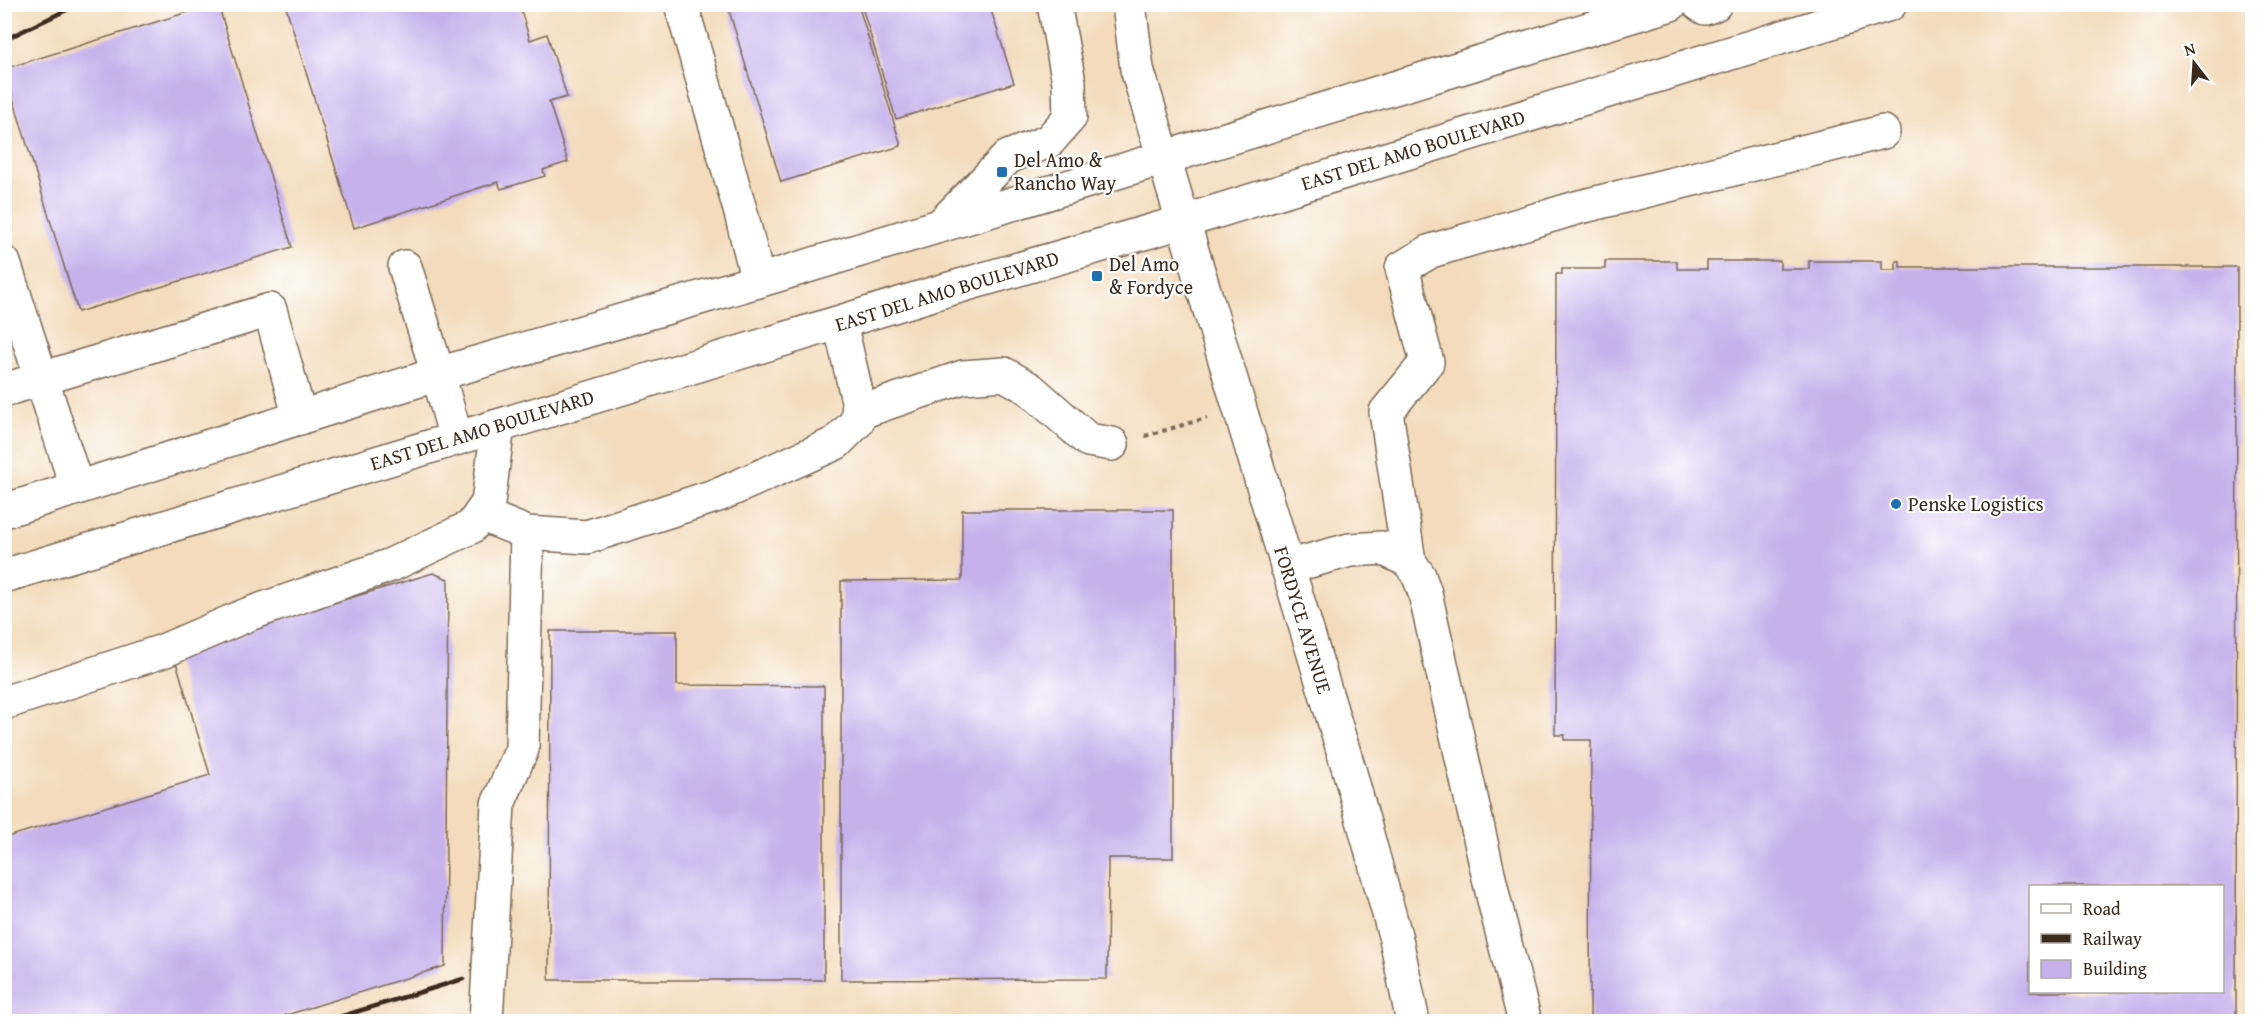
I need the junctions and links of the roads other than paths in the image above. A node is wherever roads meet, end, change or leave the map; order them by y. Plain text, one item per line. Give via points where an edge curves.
1 (681, 4) edge
2 (1054, 4) edge
3 (1129, 4) edge
4 (1671, 4) edge
5 (1699, 4) edge
6 (1715, 4) edge
7 (1890, 4) edge
8 (1883, 132) dead end
9 (1163, 159) junction
10 (1182, 222) junction
11 (940, 226) junction
12 (4, 263) edge
13 (405, 267) dead end
14 (758, 281) junction
15 (840, 323) junction
16 (438, 374) junction
17 (40, 379) junction
18 (4, 390) edge
19 (858, 413) junction
20 (300, 418) junction
21 (498, 426) junction
22 (456, 438) junction
23 (1112, 444) road end
24 (77, 488) junction
25 (4, 511) edge
26 (480, 514) junction
27 (527, 533) junction
28 (1408, 561) junction
29 (1287, 567) junction
30 (4, 576) edge
31 (4, 703) edge
32 (486, 1022) edge
33 (1413, 1022) edge
34 (1525, 1022) edge

1 - 14 main road
2 - 11 main road via 1069,82 1070,117 1049,141 1008,157
3 - 9 main road, FORDYCE AVENUE via 1137,69
4 - 9 main road
5 - 6 main road via 1705,8
7 - 10 main road, EAST DEL AMO BOULEVARD
8 - 28 main road via 1576,208 1431,251 1402,268 1427,362 1386,412
9 - 10 main road, FORDYCE AVENUE
9 - 11 main road
10 - 15 main road, EAST DEL AMO BOULEVARD
10 - 29 main road, FORDYCE AVENUE
11 - 14 main road
12 - 17 main road
13 - 16 main road
14 - 16 main road
15 - 19 main road
15 - 21 main road, EAST DEL AMO BOULEVARD
16 - 20 main road
16 - 22 main road
17 - 18 main road
17 - 20 main road via 270,310
17 - 24 main road
19 - 23 main road via 963,377 1004,374 1030,389 1088,440
19 - 27 main road via 857,422 836,443 721,494 586,537
20 - 24 main road
21 - 22 main road, EAST DEL AMO BOULEVARD
21 - 26 main road via 488,503
22 - 30 main road, EAST DEL AMO BOULEVARD
24 - 25 main road
26 - 27 main road
26 - 31 main road via 471,527 391,565 249,614 163,651
27 - 32 main road via 522,749 498,804
28 - 29 main road via 1382,548 1350,550
28 - 34 main road via 1425,593
29 - 33 main road, FORDYCE AVENUE via 1390,917

